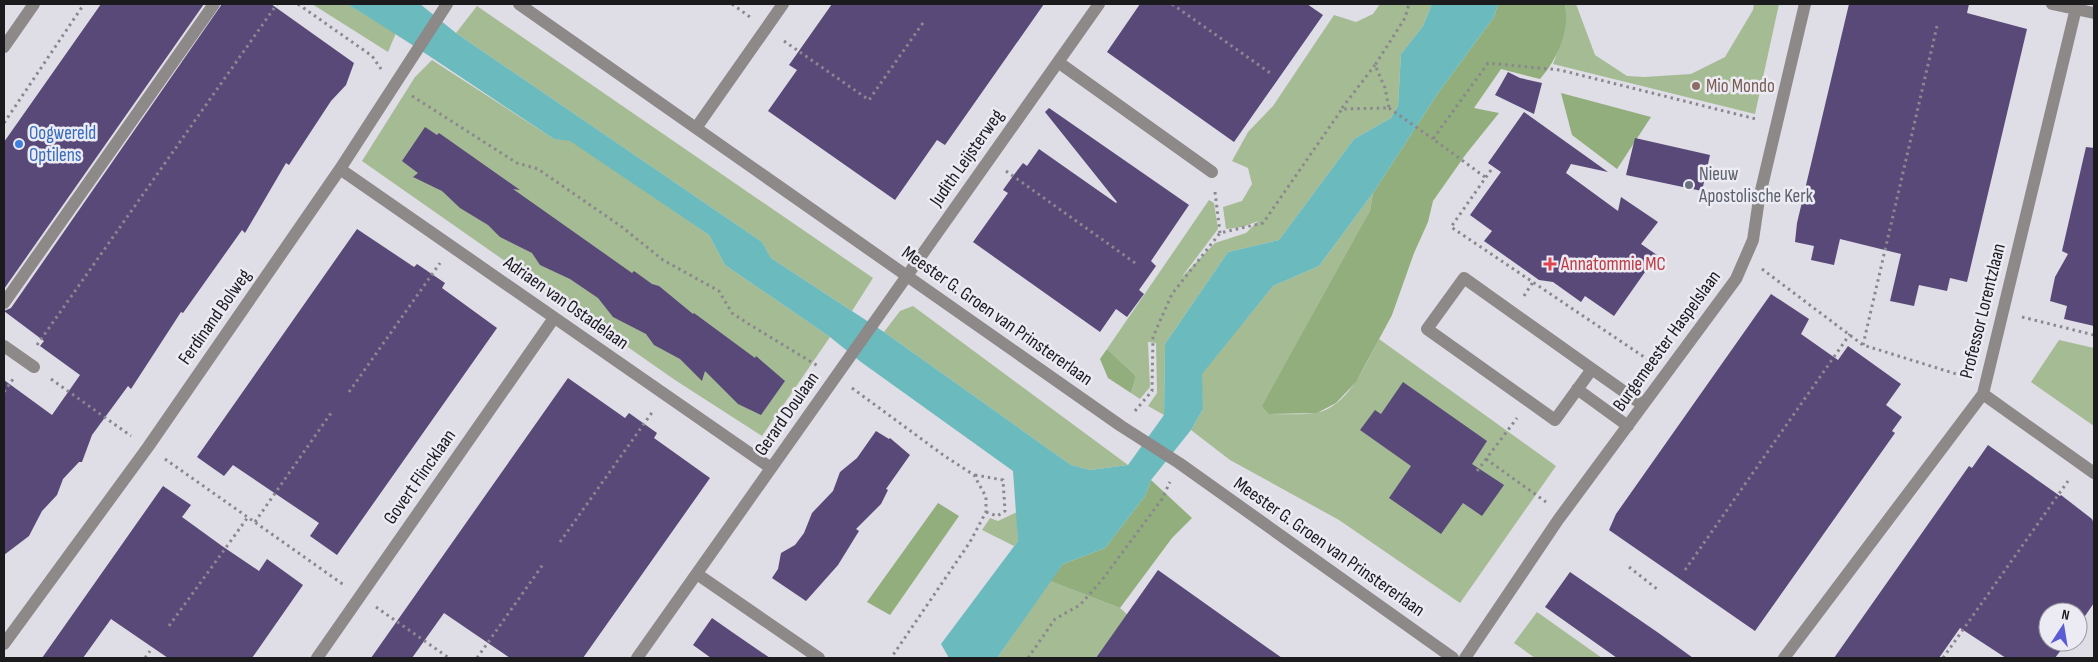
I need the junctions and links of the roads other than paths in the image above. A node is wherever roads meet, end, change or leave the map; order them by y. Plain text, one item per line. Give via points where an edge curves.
1 (34, 4) edge
2 (214, 4) edge
3 (447, 4) edge
4 (518, 4) edge
5 (783, 4) edge
6 (1099, 4) edge
7 (1805, 4) edge
8 (2052, 4) edge
9 (2076, 6) edge
10 (2094, 14) edge
11 (4, 47) edge
12 (1058, 62) junction
13 (696, 128) junction
14 (340, 168) junction
15 (1212, 172) road end
16 (907, 276) junction
17 (4, 303) edge
18 (554, 318) junction
19 (4, 346) edge
20 (30, 364) road end
21 (1592, 368) junction
22 (1984, 388) junction
23 (1578, 389) junction
24 (1643, 406) junction
25 (1628, 426) junction
26 (771, 468) junction
27 (2094, 473) edge
28 (697, 574) junction
29 (4, 644) edge
30 (317, 658) edge
31 (637, 658) edge
32 (819, 658) edge
33 (1453, 658) edge
34 (1465, 658) edge
35 (1784, 658) edge

1 - 11 street
2 - 17 street
3 - 14 street, Ferdinand Bolweg
4 - 13 street, Meester G. Groen van Prinstererlaan
5 - 13 street
6 - 12 street, Judith Leijsterweg
7 - 24 street, Burgemeester Haspelslaan via 1759,199 1753,240 1736,279
8 - 9 street
9 - 10 street
9 - 22 street, Professor Lorentzlaan
12 - 15 street
12 - 16 street, Judith Leijsterweg
13 - 16 street, Meester G. Groen van Prinstererlaan
14 - 18 street, Adriaen van Ostadelaan
14 - 29 street, Ferdinand Bolweg via 148,447
16 - 26 street, Gerard Doulaan
16 - 33 street, Meester G. Groen van Prinstererlaan via 1179,463
18 - 26 street, Adriaen van Ostadelaan
18 - 30 street, Govert Flincklaan
19 - 20 street
21 - 23 street
21 - 23 street via 1464,278 1427,329 1554,420
21 - 24 street
22 - 27 street
22 - 35 street, Professor Lorentzlaan
23 - 25 street
24 - 25 street, Burgemeester Haspelslaan
25 - 34 street, Burgemeester Haspelslaan via 1563,514
26 - 28 street, Gerard Doulaan
28 - 31 street, Gerard Doulaan
28 - 32 street

